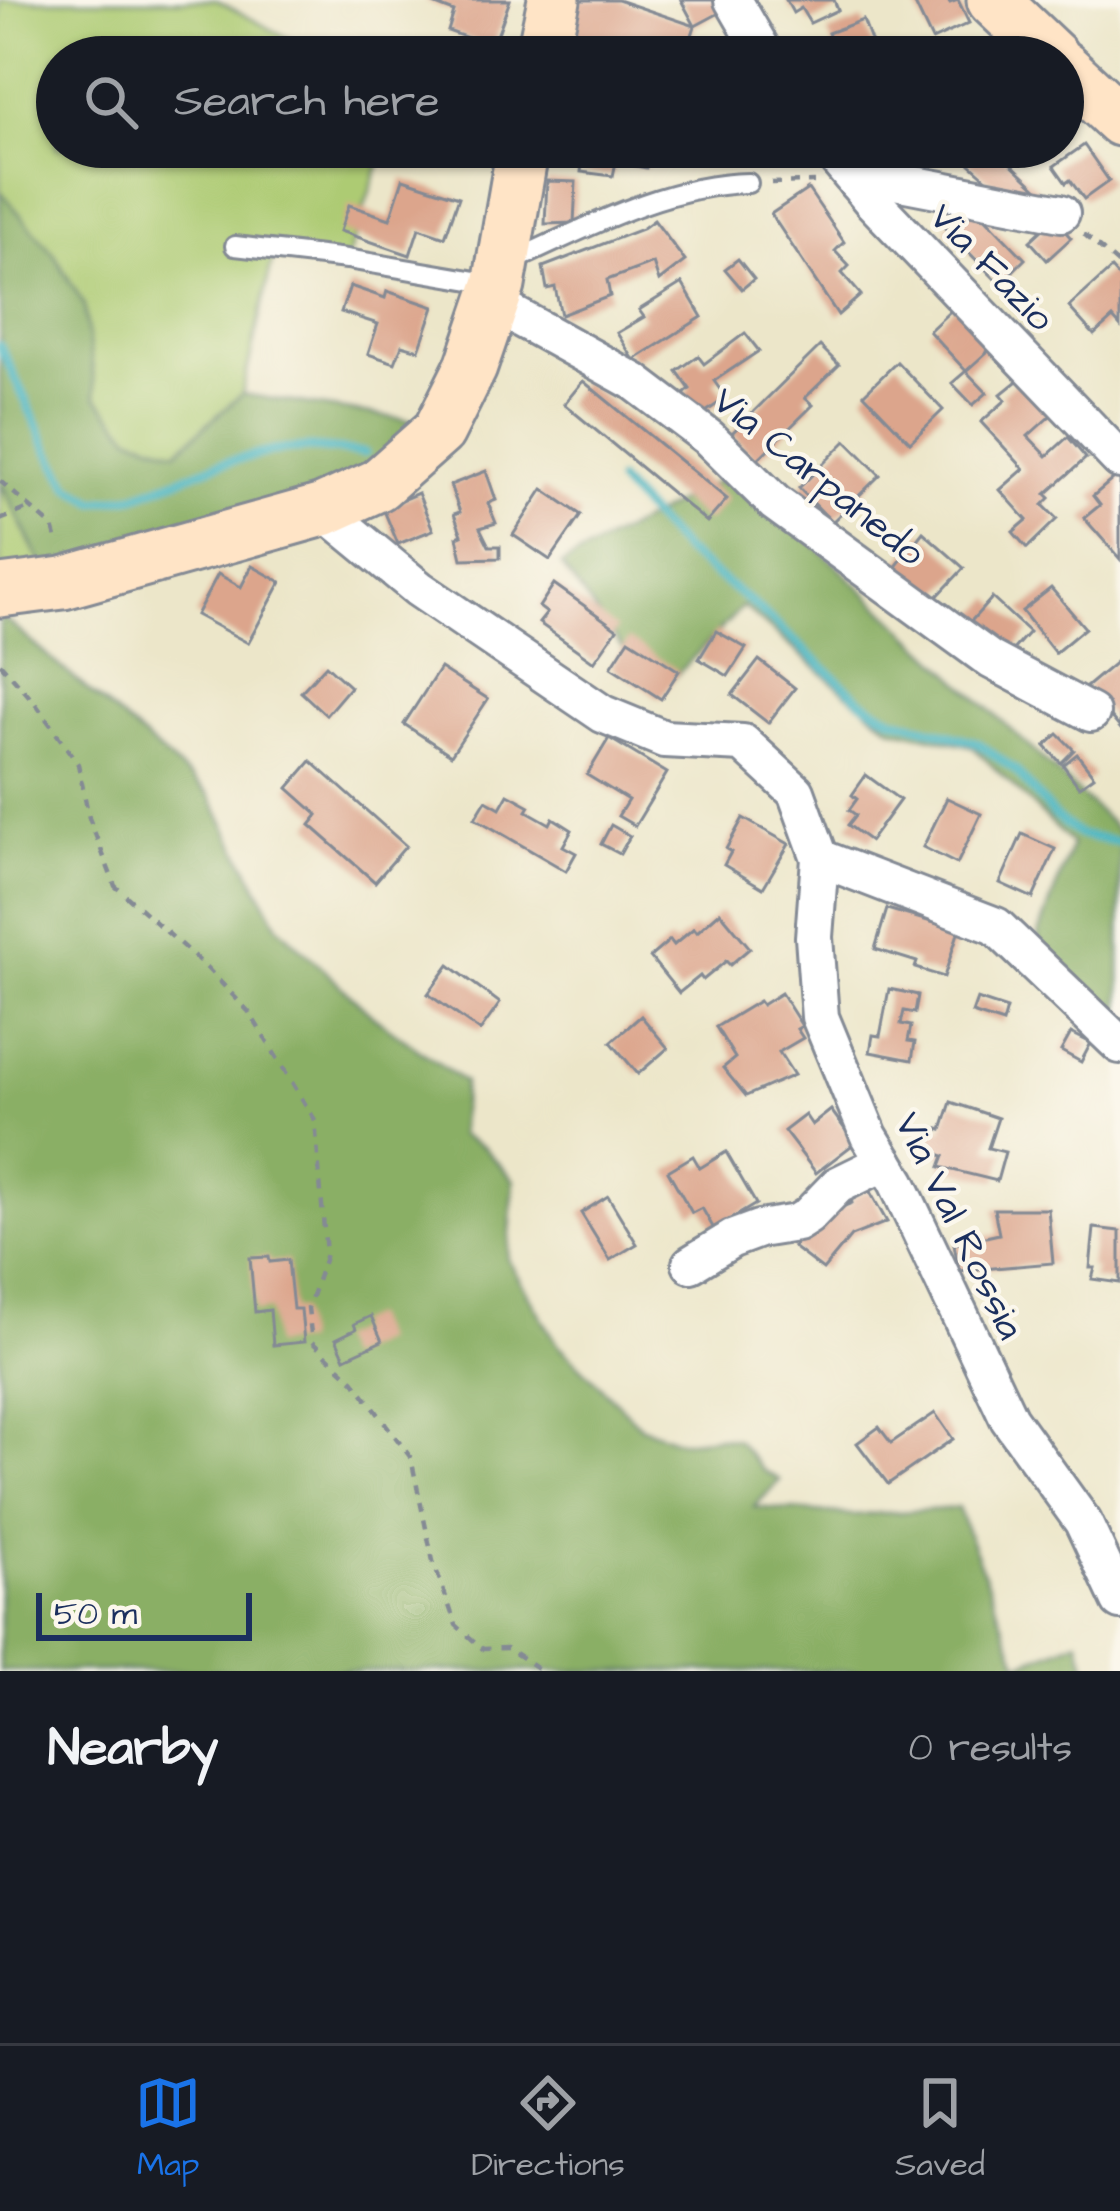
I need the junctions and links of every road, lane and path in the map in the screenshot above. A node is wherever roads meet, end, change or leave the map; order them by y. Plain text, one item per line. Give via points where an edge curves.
1 (554, 0) edge
2 (733, 0) edge
3 (993, 0) edge
4 (546, 36) edge
5 (754, 36) edge
6 (1031, 36) edge
7 (1084, 87) edge
8 (1120, 120) edge
9 (520, 168) edge
10 (844, 168) edge
11 (856, 182) junction
12 (748, 183) joint
13 (1061, 213) joint
14 (235, 246) dead end
15 (1120, 266) edge
16 (498, 285) junction
17 (1120, 460) edge
18 (0, 482) edge
19 (29, 508) junction
20 (323, 510) junction
21 (0, 520) edge
22 (60, 554) dead end
23 (0, 591) edge
24 (0, 663) edge
25 (1091, 713) dead end
26 (820, 858) junction
27 (1120, 1045) edge
28 (885, 1162) junction
29 (691, 1264) dead end
30 (1120, 1601) edge
31 (542, 1671) edge

1 - 4 main road
2 - 5 street
3 - 6 main road
7 - 8 main road
9 - 16 main road
10 - 11 street, Via Fazio
11 - 12 path
11 - 13 street, Via Fazio via 890,180
11 - 17 street, Via Fazio
12 - 16 lane via 652,200
13 - 15 path
14 - 16 lane
16 - 20 main road via 440,431 377,485
16 - 25 street, Via Carpanedo via 709,438 775,503 992,660
18 - 19 path
19 - 21 path
19 - 22 path via 53,527
20 - 23 main road via 63,584
20 - 26 street, Via Val Rossia via 419,589 603,714 664,739 743,743 796,792
24 - 31 path via 78,764 115,886 249,1012 315,1120 326,1254 308,1308 312,1342 354,1381 411,1458 456,1625 483,1649 507,1648
26 - 27 street via 996,926
26 - 28 street, Via Val Rossia via 820,1017
28 - 29 street via 838,1185 797,1222 732,1239
28 - 30 street, Via Val Rossia via 1010,1419 1083,1522

